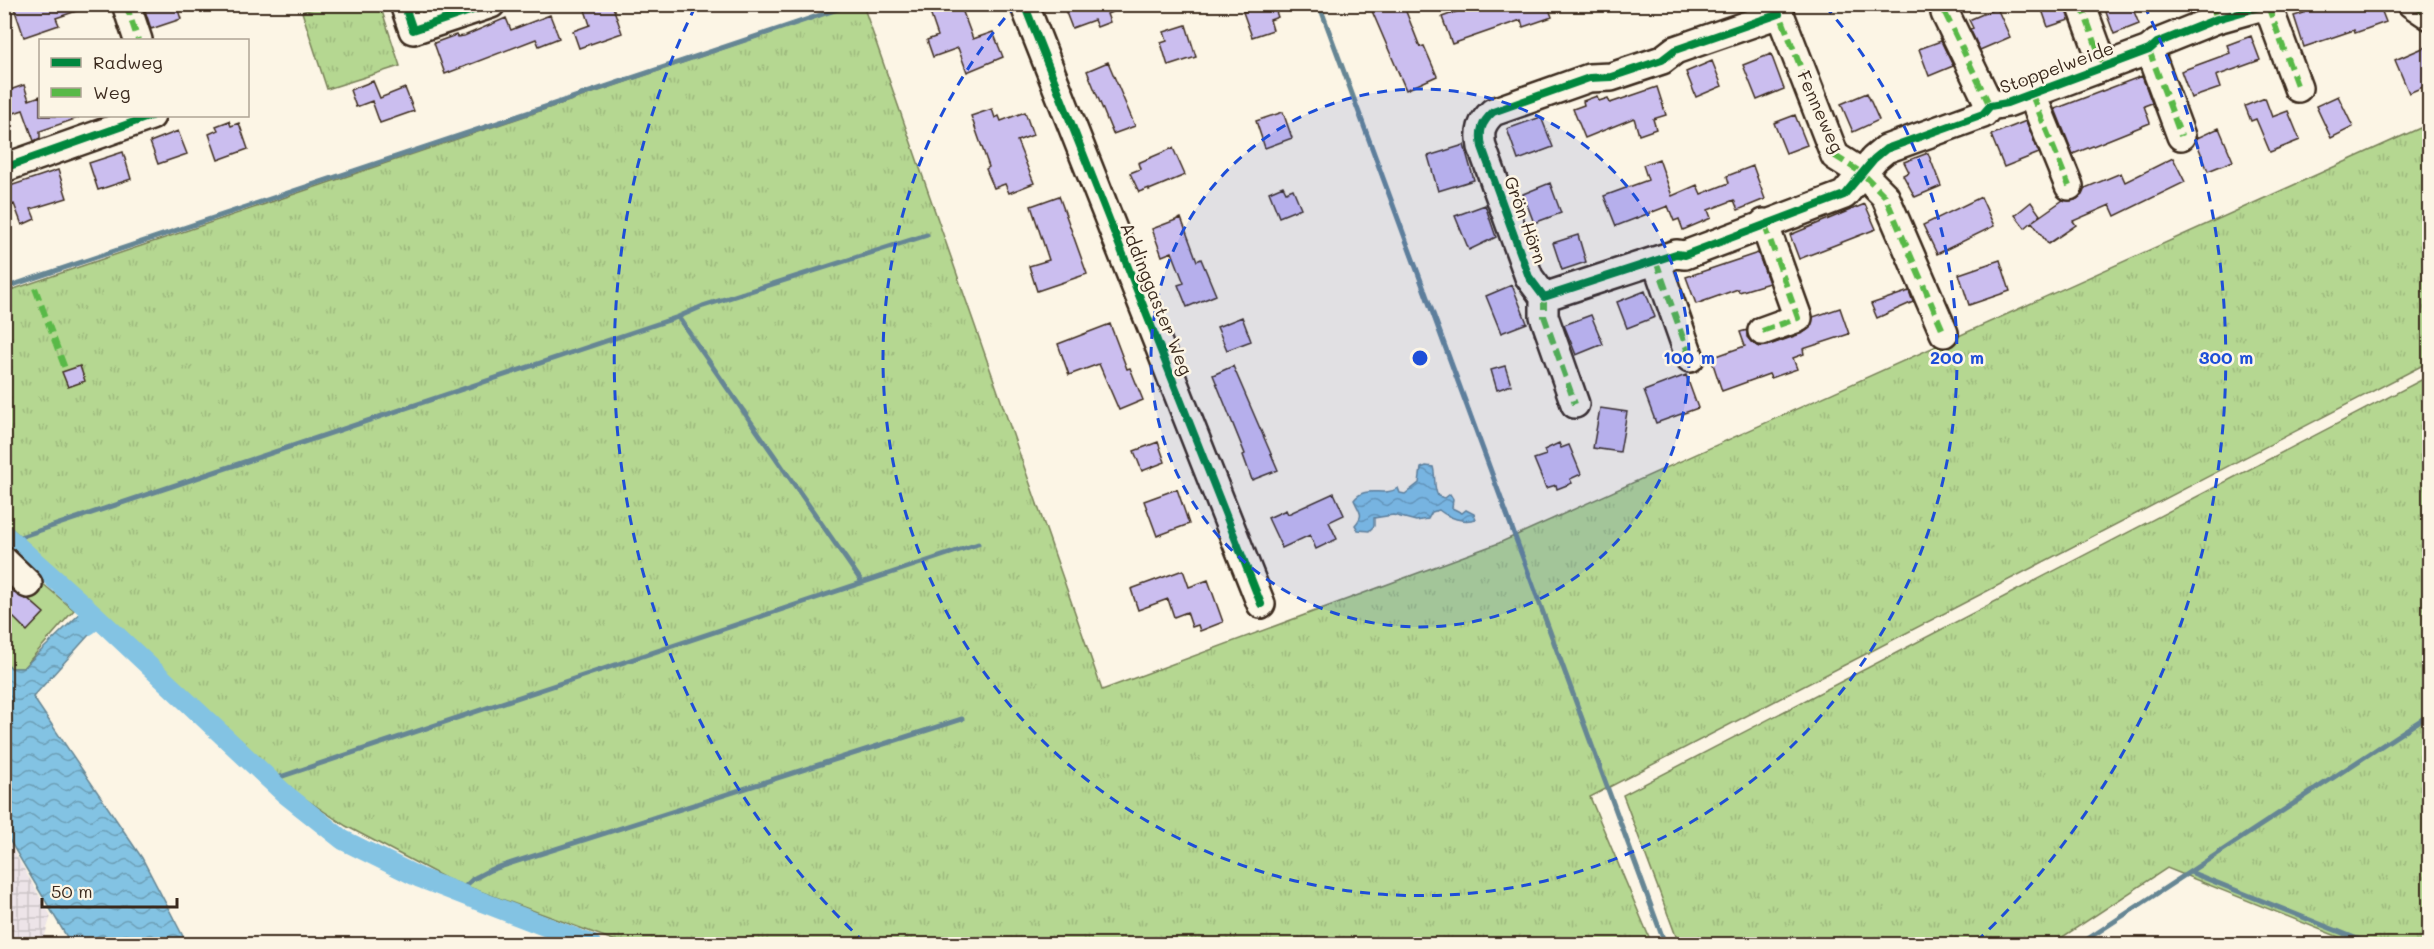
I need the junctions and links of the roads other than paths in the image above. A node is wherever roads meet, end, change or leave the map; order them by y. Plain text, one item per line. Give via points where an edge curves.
1 (126, 4) edge
2 (404, 4) edge
3 (491, 4) edge
4 (1024, 4) edge
5 (2081, 4) edge
6 (2412, 4) edge
7 (2269, 5) edge
8 (1778, 9) edge
9 (2215, 12) edge
10 (1945, 13) dead end
11 (2430, 16) edge
12 (138, 39) edge
13 (2149, 50) junction
14 (2104, 67) junction
15 (2298, 88) dead end
16 (2032, 94) junction
17 (1990, 106) junction
18 (148, 117) edge
19 (2181, 136) dead end
20 (4, 168) edge
21 (1862, 173) junction
22 (2069, 186) dead end
23 (1764, 223) junction
24 (1656, 261) junction
25 (1544, 297) junction
26 (1762, 331) dead end
27 (1944, 333) dead end
28 (1690, 358) dead end
29 (1575, 404) dead end
30 (4, 561) edge
31 (28, 584) dead end
32 (1261, 604) dead end

1 - 12 street
2 - 3 street via 413,30
4 - 32 street, Addinggaster Weg
5 - 14 street, Stoppelweide
6 - 11 street
7 - 9 street, Stoppelweide
7 - 15 street, Stoppelweide
8 - 21 street, Fenneweg via 1835,156
8 - 25 street, Grön Hörn via 1675,50 1662,60 1611,77 1589,78 1493,112 1486,118 1481,126 1482,147 1529,278
9 - 13 street, Stoppelweide
10 - 17 street, Stoppelweide
13 - 14 street, Stoppelweide
13 - 19 street
14 - 16 street, Stoppelweide
16 - 17 street, Stoppelweide
16 - 22 street, Stoppelweide
17 - 21 street, Stoppelweide via 1983,114 1886,149
18 - 20 street
21 - 23 street via 1844,195
21 - 27 street, Fenneweg via 1885,196
23 - 24 street via 1685,255
23 - 26 street via 1798,318
24 - 25 street
24 - 28 street
25 - 29 street, Grön Hörn via 1544,316
30 - 31 street

